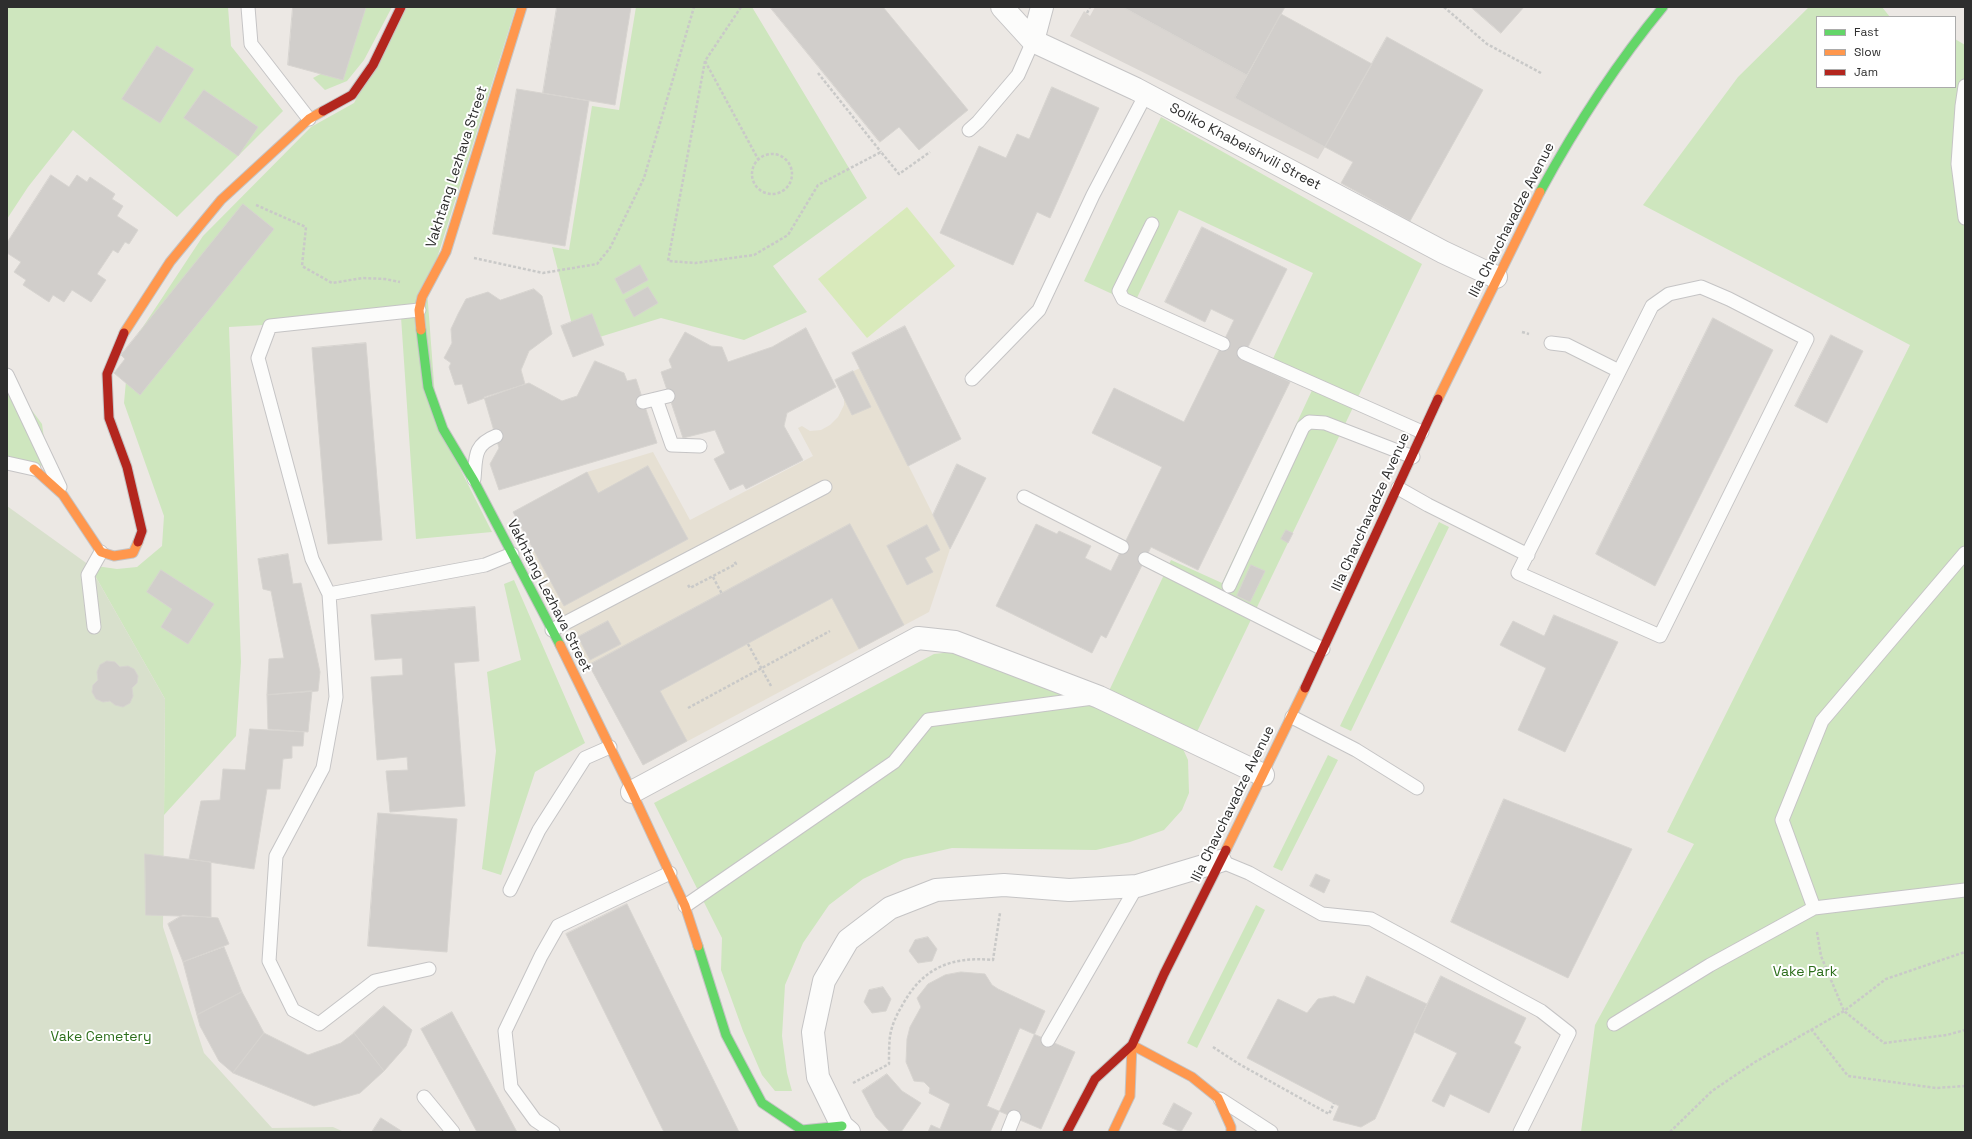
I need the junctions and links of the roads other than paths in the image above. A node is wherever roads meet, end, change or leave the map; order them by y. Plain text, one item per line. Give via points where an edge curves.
1 (248, 7) edge
2 (401, 7) edge
3 (522, 7) edge
4 (1002, 7) edge
5 (1042, 7) edge
6 (1663, 7) edge
7 (1033, 41) junction
8 (1965, 86) edge
9 (1146, 94) junction
10 (309, 119) junction
11 (969, 130) dead end
12 (1965, 218) edge
13 (1152, 224) dead end
14 (1496, 277) junction
15 (418, 310) junction
16 (1551, 343) dead end
17 (1223, 344) dead end
18 (1244, 354) dead end
19 (1619, 371) junction
20 (7, 375) edge
21 (972, 379) dead end
22 (643, 402) dead end
23 (1422, 432) junction
24 (496, 436) dead end
25 (700, 446) dead end
26 (1413, 457) junction
27 (7, 463) edge
28 (34, 469) joint
29 (474, 481) junction
30 (825, 486) dead end
31 (1398, 488) junction
32 (63, 494) junction
33 (1024, 497) dead end
34 (1122, 547) dead end
35 (101, 552) junction
36 (1965, 553) edge
37 (512, 554) junction
38 (1528, 555) junction
39 (1145, 559) dead end
40 (1229, 586) dead end
41 (329, 594) junction
42 (94, 627) dead end
43 (552, 630) junction
44 (1323, 649) junction
45 (1099, 697) junction
46 (1292, 717) junction
47 (610, 747) junction
48 (1263, 775) junction
49 (1417, 788) dead end
50 (632, 792) junction
51 (1220, 861) junction
52 (670, 873) junction
53 (1137, 886) junction
54 (510, 890) dead end
55 (1965, 890) edge
56 (685, 906) junction
57 (1814, 908) junction
58 (429, 969) dead end
59 (1614, 1024) dead end
60 (1048, 1040) dead end
61 (1132, 1045) junction
62 (424, 1097) dead end
63 (1218, 1098) junction
64 (1014, 1117) dead end
65 (846, 1129) edge
66 (802, 1131) edge
67 (453, 1132) edge
68 (553, 1132) edge
69 (1008, 1132) edge
70 (1067, 1132) edge
71 (1113, 1132) edge
72 (1231, 1132) edge
73 (1271, 1132) edge
74 (1520, 1132) edge

1 - 10 lane via 251,44
2 - 10 street via 373,65 352,95
3 - 15 street, Vakhtang Lezhava Street via 446,252 425,287
4 - 7 street, Soliko Khabeishvili Street
5 - 7 street
6 - 14 street, Ilia Chavchavadze Avenue via 1604,84 1555,163
7 - 9 street, Soliko Khabeishvili Street
7 - 11 lane via 1018,75
8 - 12 lane via 1958,164
9 - 14 street, Soliko Khabeishvili Street via 1443,252
9 - 21 lane via 1093,195 1039,310
10 - 35 street via 221,200 170,262 125,329 107,374 109,418 127,467 142,531 133,553 114,556
13 - 17 lane via 1119,291 1120,296 1136,306
14 - 23 street, Ilia Chavchavadze Avenue
15 - 29 street, Vakhtang Lezhava Street via 428,387 443,429
15 - 41 lane via 270,326 258,358 312,559
16 - 19 lane via 1567,345
18 - 23 lane
19 - 38 lane
19 - 38 lane via 1652,306 1669,294 1701,287 1807,339 1660,636 1518,573
20 - 32 lane
22 - 25 lane via 662,397 672,445
23 - 26 street, Ilia Chavchavadze Avenue
24 - 29 lane via 486,440 479,447
26 - 31 street, Ilia Chavchavadze Avenue
26 - 40 lane via 1325,423 1309,422 1303,427
27 - 28 lane
28 - 32 street
29 - 37 street, Vakhtang Lezhava Street
30 - 43 lane
31 - 38 lane
31 - 44 street, Ilia Chavchavadze Avenue
32 - 35 street
33 - 34 lane
35 - 42 lane via 88,575
36 - 57 lane via 1822,721 1782,820
37 - 41 lane via 485,564
37 - 43 street, Vakhtang Lezhava Street
39 - 44 lane
41 - 58 lane via 336,697 323,768 276,856 269,961 293,1010 319,1024 375,981
43 - 47 street, Vakhtang Lezhava Street
44 - 46 street, Ilia Chavchavadze Avenue
45 - 48 street
45 - 50 street via 955,642 918,638
45 - 56 lane via 928,720 894,762
46 - 48 street, Ilia Chavchavadze Avenue
46 - 49 lane via 1356,750
47 - 50 street, Vakhtang Lezhava Street
47 - 54 lane via 585,758 539,830
48 - 51 street, Ilia Chavchavadze Avenue
50 - 52 street, Vakhtang Lezhava Street
51 - 53 street
51 - 61 street, Ilia Chavchavadze Avenue
51 - 74 lane via 1249,873 1322,914 1372,919 1541,1011 1569,1034
52 - 56 street, Vakhtang Lezhava Street
52 - 68 lane via 558,926 505,1031 511,1087 535,1120
53 - 60 lane
53 - 65 street via 1069,890 1004,885 936,890 890,908 848,940 824,981 813,1032 818,1077
55 - 57 lane
56 - 66 street, Vakhtang Lezhava Street via 730,1041 762,1103
57 - 59 lane via 1710,965
61 - 63 street via 1192,1078
61 - 70 street, Ilia Chavchavadze Avenue via 1095,1079
61 - 71 street, Ilia Chavchavadze Avenue via 1130,1096
62 - 67 lane
63 - 72 street
63 - 73 lane
64 - 69 lane
65 - 66 street, Vakhtang Lezhava Street

